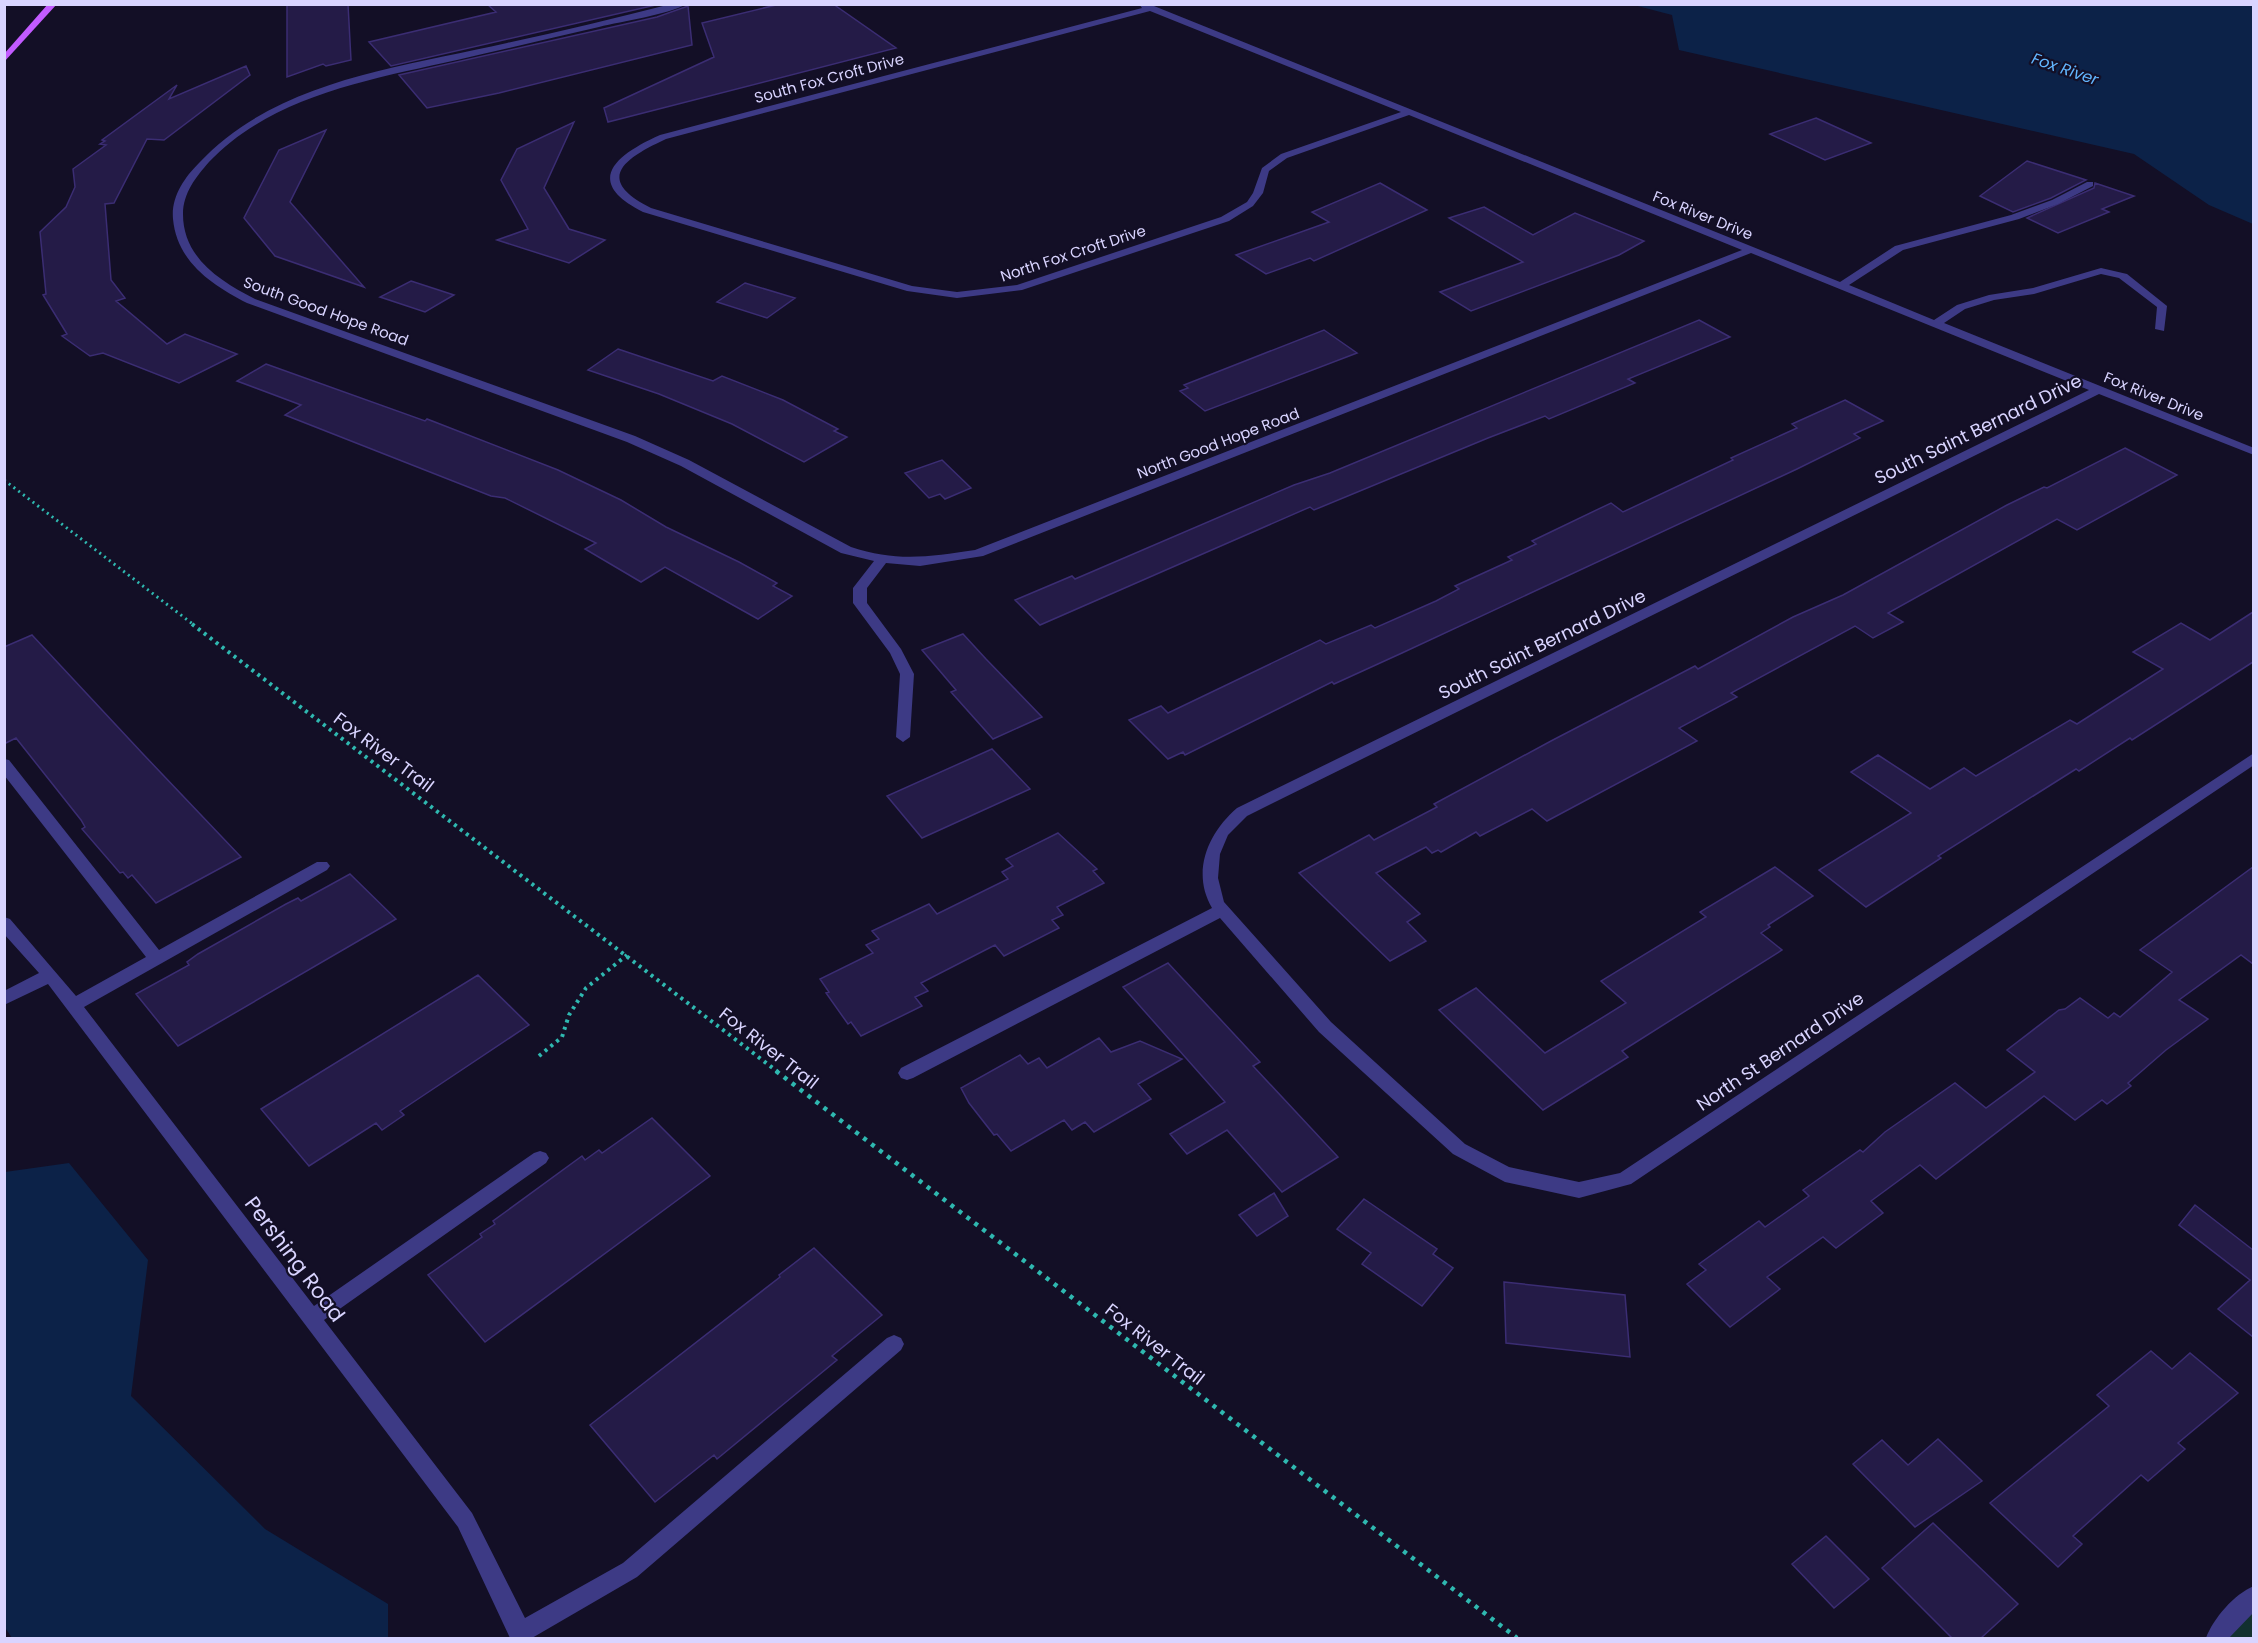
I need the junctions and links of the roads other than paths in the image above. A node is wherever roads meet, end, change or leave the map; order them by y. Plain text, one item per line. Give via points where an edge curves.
1 (53, 4) edge
2 (683, 4) edge
3 (1146, 6) edge
4 (4, 60) edge
5 (1406, 113) junction
6 (2090, 183) dead end
7 (681, 220) joint
8 (1751, 250) junction
9 (1841, 286) junction
10 (1935, 324) junction
11 (2160, 329) dead end
12 (2098, 390) junction
13 (2253, 452) edge
14 (698, 470) joint
15 (882, 559) junction
16 (903, 737) dead end
17 (2253, 758) edge
18 (4, 764) edge
19 (322, 866) dead end
20 (1222, 910) junction
21 (4, 924) edge
22 (157, 959) junction
23 (50, 975) junction
24 (4, 999) edge
25 (74, 1005) junction
26 (1325, 1027) joint
27 (907, 1073) dead end
28 (540, 1158) dead end
29 (312, 1318) junction
30 (894, 1344) dead end
31 (2253, 1597) edge
32 (521, 1636) edge
33 (2217, 1638) edge

1 - 4 main road
2 - 14 street, South Good Hope Road via 358,81 293,103 215,150 188,182 178,214 179,235 188,255 203,272 235,294 631,438
3 - 5 street, Fox River Drive
3 - 7 street, South Fox Croft Drive via 663,137 636,149 613,177 619,194 638,206
5 - 7 street, North Fox Croft Drive via 1284,156 1265,170 1250,204 1225,219 999,292 957,295 911,288
5 - 8 street, Fox River Drive
6 - 9 street via 2015,217 1899,248
8 - 9 street, Fox River Drive
8 - 15 street, North Good Hope Road via 978,553 920,562
9 - 10 street, Fox River Drive
10 - 11 street via 1961,308 1993,297 2034,291 2101,271 2123,276 2162,306
10 - 12 street, Fox River Drive
12 - 13 street, Fox River Drive
12 - 20 street, South Saint Bernard Drive via 1242,812 1230,821 1213,852 1209,884
14 - 15 street, North Good Hope Road via 846,549
15 - 16 street via 860,588 860,603 907,674
17 - 26 street, North St Bernard Drive via 1625,1179 1591,1189 1559,1187 1505,1174 1459,1149
18 - 22 street
19 - 22 street
20 - 26 street, South Saint Bernard Drive
20 - 27 street
21 - 23 street, Pershing Road
22 - 25 street
23 - 24 street
23 - 25 street, Pershing Road
25 - 29 street, Pershing Road
28 - 29 street
29 - 32 street, Pershing Road via 465,1520
30 - 32 street via 630,1570
31 - 33 street

